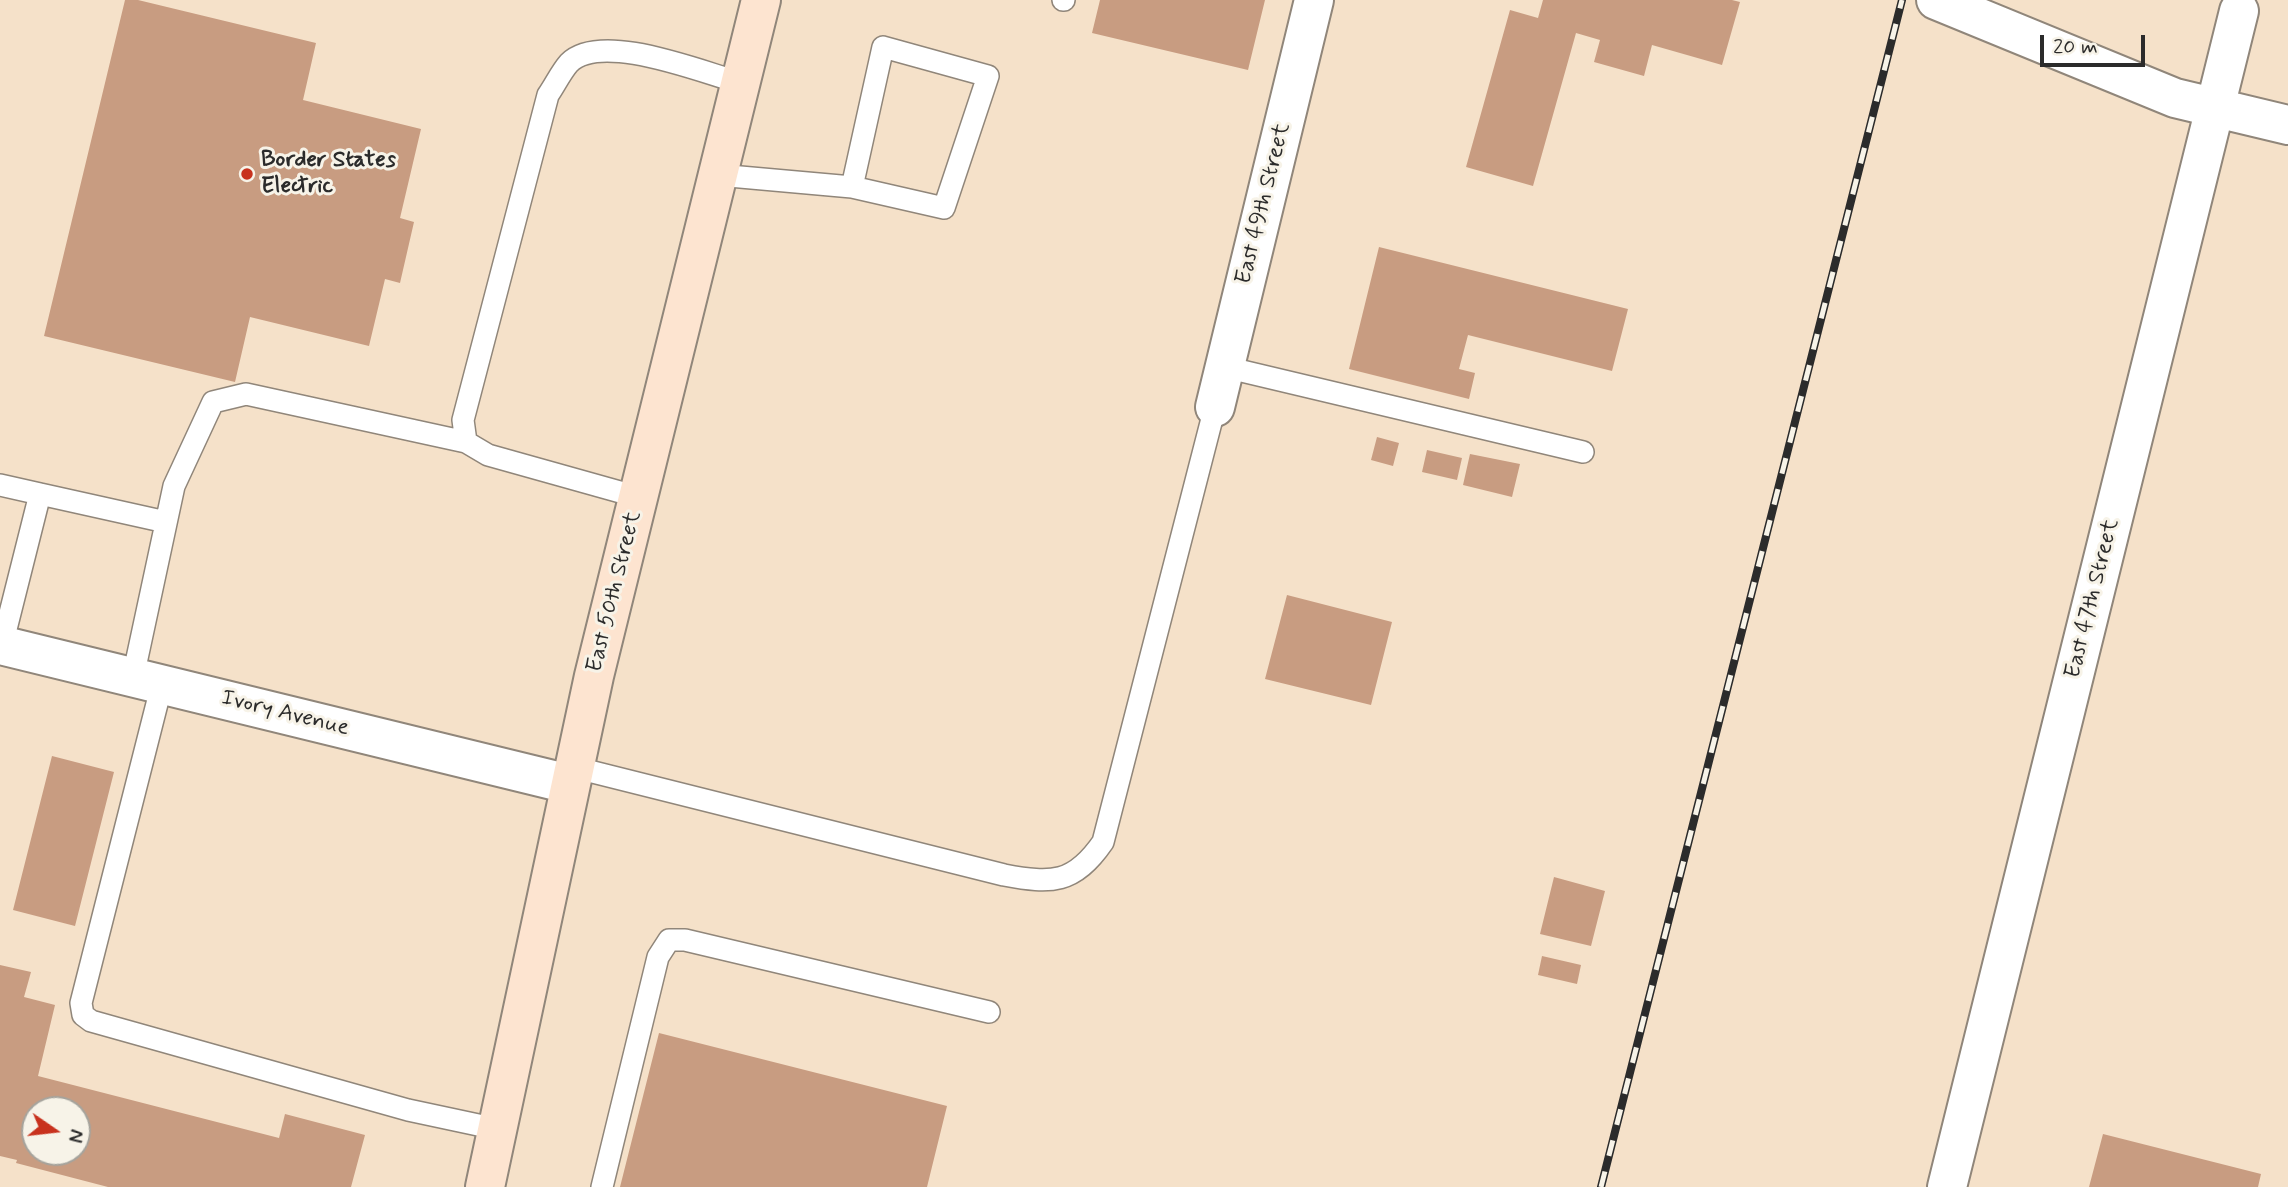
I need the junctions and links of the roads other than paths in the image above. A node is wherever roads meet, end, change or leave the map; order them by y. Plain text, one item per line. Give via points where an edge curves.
1 (761, 0) edge
2 (1314, 0) edge
3 (1936, 0) edge
4 (2239, 11) dead end
5 (741, 83) junction
6 (2214, 107) junction
7 (2288, 125) edge
8 (718, 175) junction
9 (852, 187) junction
10 (1225, 367) junction
11 (1215, 407) joint
12 (467, 442) junction
13 (1583, 452) dead end
14 (0, 485) edge
15 (40, 494) junction
16 (638, 497) junction
17 (166, 522) junction
18 (1, 645) edge
19 (147, 681) junction
20 (571, 776) junction
21 (989, 1012) dead end
22 (497, 1129) junction
23 (485, 1187) edge
24 (602, 1187) edge
25 (1947, 1187) edge

1 - 5 main road, East 50th Street
2 - 10 street, East 49th Street
3 - 6 street via 2175,98
4 - 6 street, East 47th Street
5 - 8 main road, East 50th Street
5 - 12 lane via 625,51 594,50 570,62 548,95 463,421
6 - 7 street
6 - 25 street, East 47th Street
8 - 9 lane
8 - 16 main road, East 50th Street
9 - 9 lane via 883,47 988,76 944,208
10 - 11 street, East 49th Street
10 - 13 lane
11 - 20 lane via 1103,842 1088,863 1065,878 1040,882 1004,875
12 - 16 lane via 488,455
12 - 17 lane via 246,394 213,402 174,486
14 - 15 lane
15 - 17 lane
15 - 18 lane
16 - 20 main road, East 50th Street
17 - 19 lane
18 - 19 street, Ivory Avenue
19 - 20 street, Ivory Avenue
19 - 22 lane via 80,1003 83,1015 90,1021 408,1110
20 - 22 main road, East 50th Street
21 - 24 lane via 685,940 669,940 658,957
22 - 23 main road, East 50th Street

